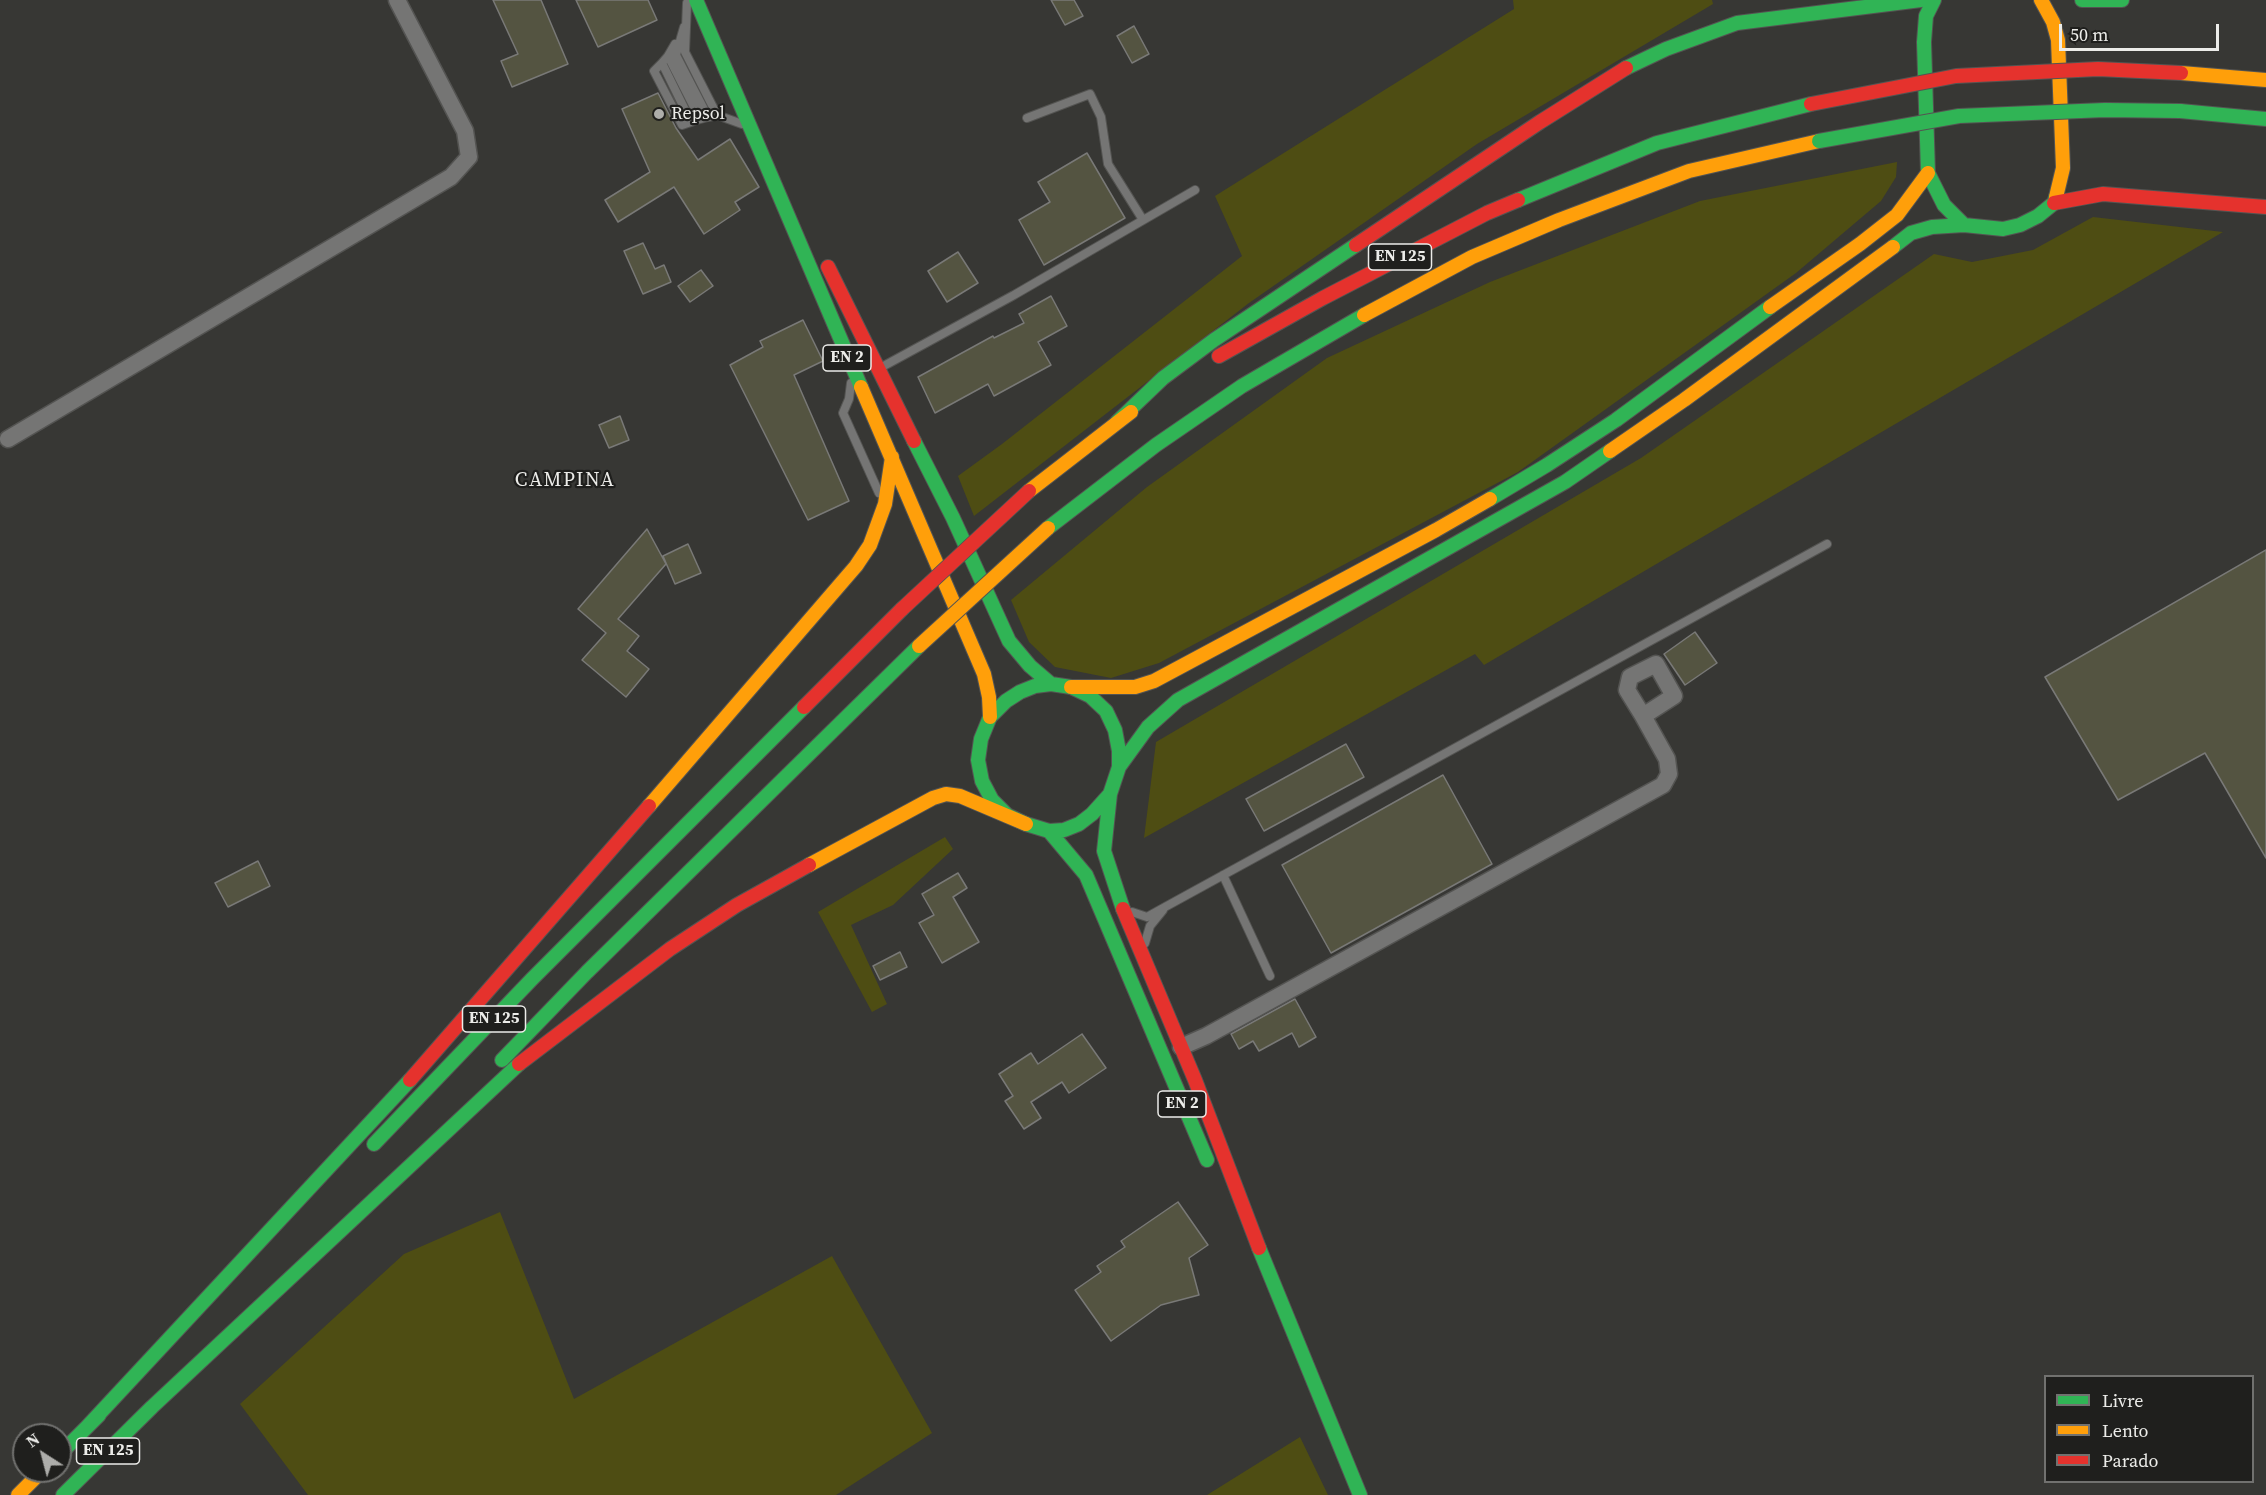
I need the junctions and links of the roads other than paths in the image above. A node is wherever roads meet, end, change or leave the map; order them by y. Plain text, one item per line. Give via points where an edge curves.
1 (397, 0) edge
2 (687, 0) edge
3 (698, 0) edge
4 (1921, 0) edge
5 (1934, 0) edge
6 (2041, 0) edge
7 (2082, 0) edge
8 (2122, 0) edge
9 (687, 18) junction
10 (680, 36) junction
11 (668, 56) junction
12 (2266, 80) edge
13 (704, 118) junction
14 (1027, 118) dead end
15 (2266, 119) edge
16 (751, 129) junction
17 (1928, 173) junction
18 (1195, 190) dead end
19 (2054, 203) junction
20 (2266, 207) edge
21 (801, 211) dead end
22 (1143, 220) junction
23 (1964, 225) junction
24 (822, 253) dead end
25 (877, 369) junction
26 (852, 370) junction
27 (1117, 422) junction
28 (8, 439) dead end
29 (892, 457) junction
30 (885, 504) junction
31 (1827, 544) dead end
32 (1051, 684) junction
33 (1071, 687) junction
34 (1643, 716) dead end
35 (990, 717) junction
36 (1119, 767) junction
37 (1110, 794) junction
38 (1026, 824) junction
39 (1049, 831) junction
40 (1223, 875) junction
41 (1121, 905) junction
42 (1165, 907) junction
43 (1142, 955) junction
44 (1270, 976) dead end
45 (1181, 1047) junction
46 (361, 1158) dead end
47 (1213, 1174) dead end
48 (1228, 1206) dead end
49 (302, 1216) dead end
50 (260, 1307) junction
51 (1314, 1382) junction
52 (86, 1428) junction
53 (72, 1442) edge
54 (30, 1483) edge
55 (18, 1495) edge
56 (63, 1495) edge
57 (1360, 1495) edge

1 - 28 street via 465,131 469,157 451,177
2 - 9 lane
3 - 16 main road, EN 2
3 - 21 main road, EN 2
4 - 27 main road via 1737,23 1626,68 1214,340 1163,378
5 - 17 main road via 1926,16 1923,42
6 - 19 main road via 2054,22 2058,40 2063,168
7 - 8 main road
9 - 10 lane
9 - 13 lane via 685,52
10 - 11 lane
10 - 13 lane via 676,55
11 - 13 lane
11 - 13 lane via 662,63
12 - 27 main road, EN 125, bridge via 2098,69 1956,76 1811,104 1657,143 1487,213 1334,292 1177,380
13 - 16 lane via 738,121
14 - 22 lane via 1090,94 1101,117 1108,164
15 - 50 main road, EN 125, bridge via 2180,111 2104,110 1959,116 1819,141 1689,171 1472,257 1242,386 1156,445 1048,528 919,646 587,972
16 - 26 main road, EN 2
17 - 23 main road via 1944,205
17 - 33 main road via 1896,215 1860,244 1616,420 1547,465 1436,530 1154,681 1135,687
18 - 22 lane
19 - 20 main road via 2103,194
19 - 23 main road via 2020,225 2003,229
22 - 25 lane via 1014,296
23 - 36 main road via 1911,233 1565,482 1178,700 1148,727
24 - 25 main road, EN 2
25 - 32 main road, EN 2 via 953,518 1008,641
26 - 29 main road, EN 2
26 - 30 lane via 849,399 843,413
27 - 46 main road, EN 125, bridge via 1029,491 902,609 532,978
29 - 30 main road
29 - 35 main road, EN 2 via 984,674
30 - 52 main road via 870,545 802,629 442,1045
31 - 40 lane
32 - 33 main road, EN 2
32 - 35 main road, EN 2 via 1020,692
33 - 36 main road, EN 2 via 1090,696 1106,711 1115,730
34 - 45 street via 1667,759 1669,774 1663,785
35 - 38 main road, EN 2 via 978,760 982,781 992,800 1007,815
36 - 37 main road, EN 2
37 - 39 main road, EN 2 via 1079,824
37 - 41 main road, EN 2 via 1104,850
38 - 39 main road, EN 2
38 - 50 main road via 974,801 946,794 903,813 737,905 670,949 530,1055
39 - 47 main road, EN 2 via 1086,875
40 - 42 lane
40 - 44 lane
41 - 42 lane via 1147,917
41 - 43 main road, EN 2
42 - 43 lane via 1150,926
43 - 45 main road, EN 2
45 - 51 main road, EN 2
48 - 51 main road, EN 2
49 - 52 main road, EN 125
50 - 56 main road, EN 125
51 - 57 main road, EN 2
52 - 53 main road, EN 125
54 - 55 main road

